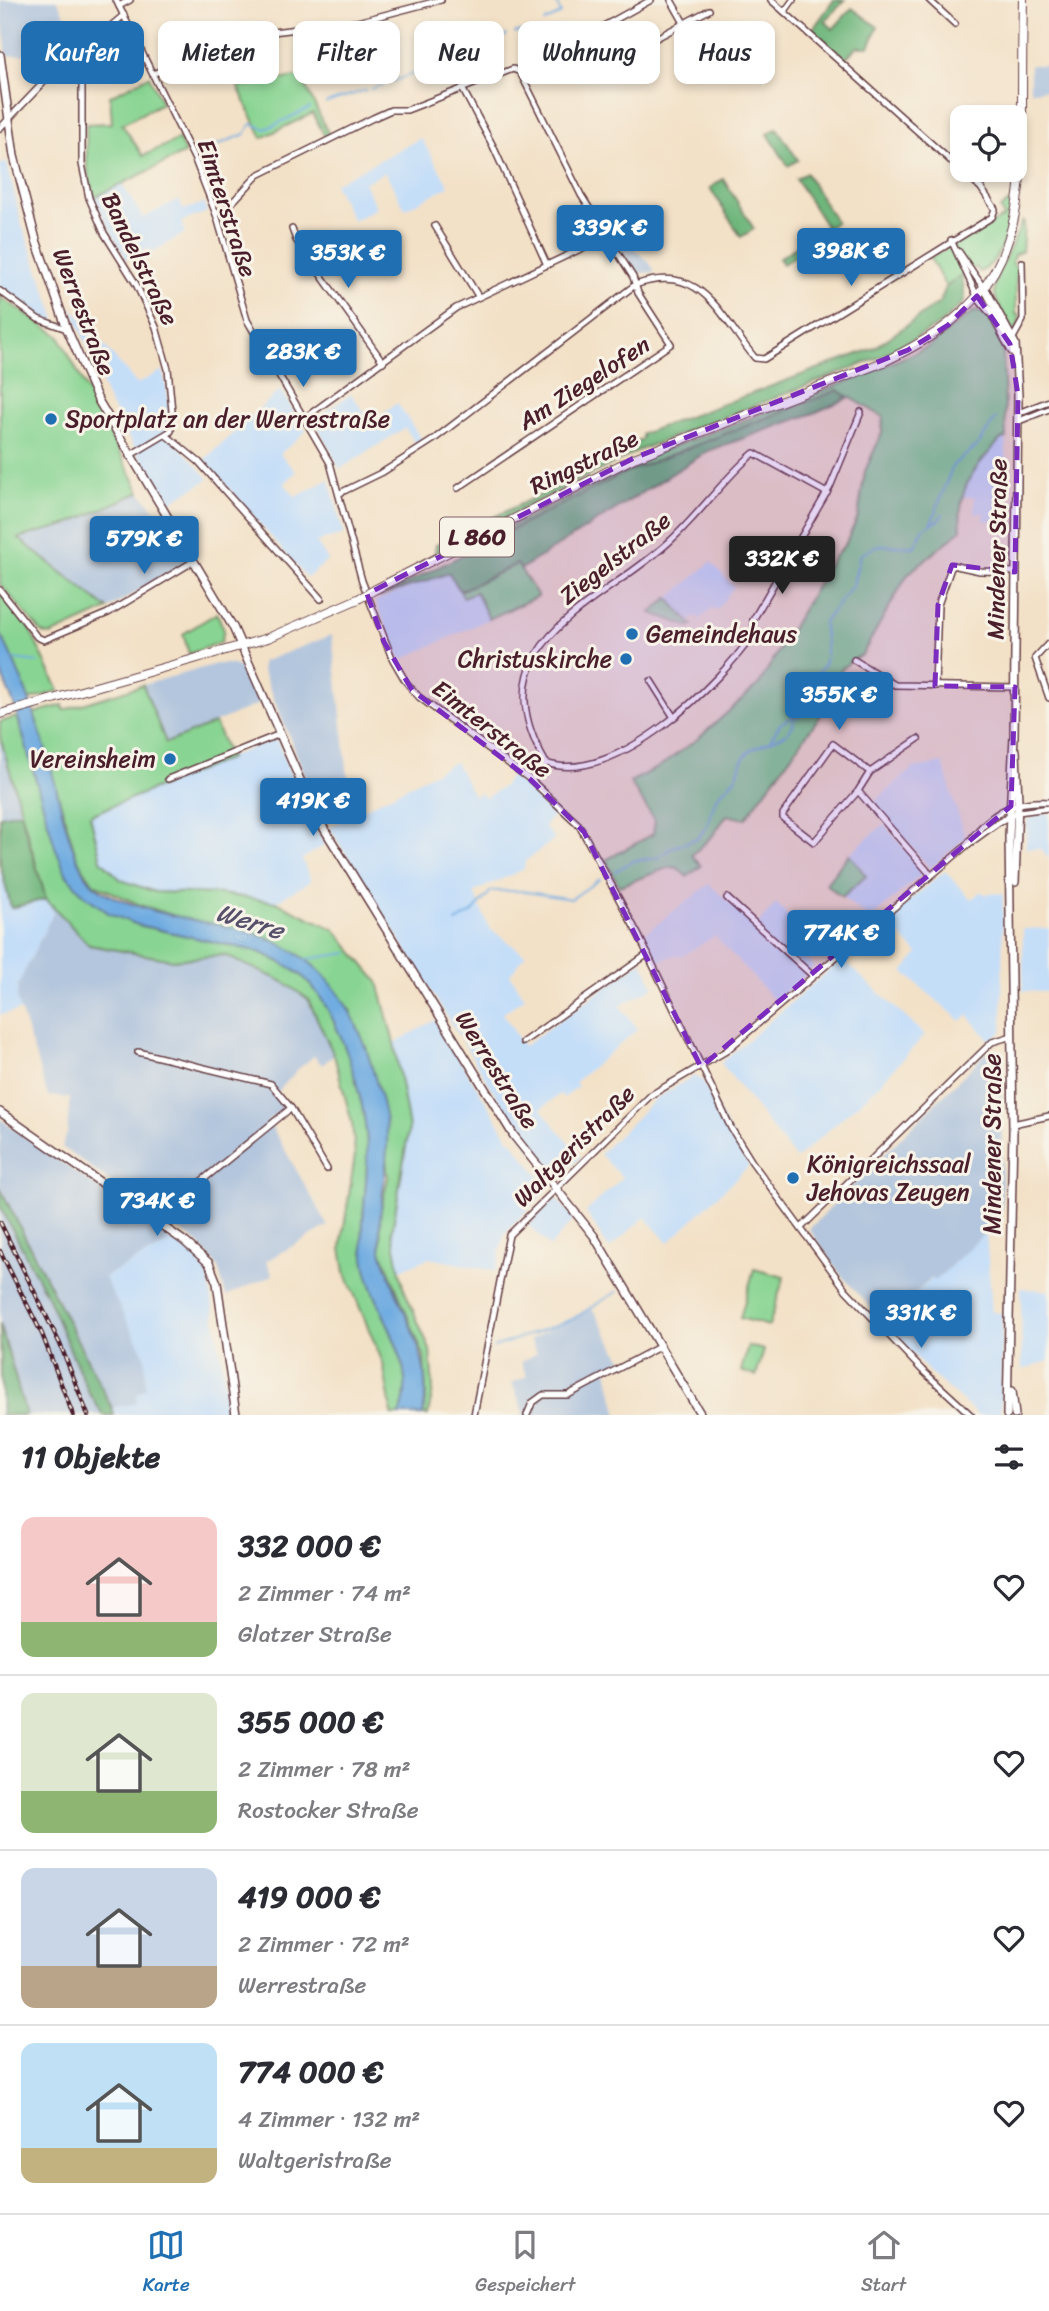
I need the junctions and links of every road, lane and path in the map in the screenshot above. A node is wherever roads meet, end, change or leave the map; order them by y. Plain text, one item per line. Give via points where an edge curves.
1 (131, 0) edge
2 (441, 0) edge
3 (651, 0) edge
4 (671, 0) edge
5 (771, 0) edge
6 (793, 0) edge
7 (929, 0) edge
8 (1023, 0) edge
9 (117, 3) edge
10 (709, 10) dead end
11 (785, 11) junction
12 (124, 15) junction
13 (117, 21) edge
14 (613, 21) edge
15 (683, 21) edge
16 (688, 21) edge
17 (955, 24) dead end
18 (0, 55) edge
19 (518, 71) edge
20 (155, 74) junction
21 (45, 84) edge
22 (82, 84) edge
23 (526, 84) edge
24 (462, 88) junction
25 (8, 119) junction
26 (0, 128) edge
27 (216, 214) junction
28 (435, 226) dead end
29 (292, 229) dead end
30 (608, 236) junction
31 (951, 240) junction
32 (1023, 261) dead end
33 (547, 265) junction
34 (635, 285) junction
35 (984, 287) junction
36 (0, 291) edge
37 (478, 296) junction
38 (977, 296) junction
39 (67, 329) junction
40 (1013, 338) junction
41 (383, 362) junction
42 (1016, 362) junction
43 (1049, 401) edge
44 (1049, 409) edge
45 (862, 412) dead end
46 (306, 417) junction
47 (1019, 417) junction
48 (166, 435) junction
49 (130, 456) junction
50 (458, 488) dead end
51 (827, 492) junction
52 (340, 493) junction
53 (194, 561) junction
54 (1015, 572) junction
55 (0, 590) edge
56 (321, 599) dead end
57 (1049, 643) edge
58 (243, 646) junction
59 (854, 660) dead end
60 (651, 681) dead end
61 (935, 686) junction
62 (1015, 687) junction
63 (1049, 698) edge
64 (0, 714) edge
65 (673, 716) junction
66 (280, 734) junction
67 (919, 739) dead end
68 (546, 763) junction
69 (870, 772) junction
70 (168, 779) dead end
71 (531, 780) junction
72 (858, 791) junction
73 (1049, 802) edge
74 (1015, 804) junction
75 (1049, 808) edge
76 (1014, 814) junction
77 (966, 846) junction
78 (932, 875) junction
79 (727, 898) dead end
80 (648, 954) junction
81 (813, 976) junction
82 (1012, 1036) junction
83 (523, 1041) dead end
84 (138, 1052) dead end
85 (701, 1067) junction
86 (291, 1108) junction
87 (0, 1112) edge
88 (1049, 1116) edge
89 (1013, 1124) junction
90 (327, 1169) dead end
91 (557, 1188) junction
92 (160, 1223) junction
93 (802, 1227) junction
94 (661, 1346) junction
95 (1010, 1380) junction
96 (236, 1415) edge
97 (474, 1415) edge
98 (527, 1415) edge
99 (701, 1415) edge
100 (971, 1415) edge
101 (1007, 1415) edge
102 (1015, 1415) edge

1 - 9 street
2 - 20 street via 357,22 247,35
3 - 14 street
4 - 15 street
5 - 11 street
6 - 11 street
7 - 17 street
8 - 35 main road, L 860 via 1020,192 1007,249
9 - 12 street, Eimterstraße
10 - 16 street
11 - 31 street via 981,188 995,213
12 - 13 street
12 - 20 street, Eimterstraße
18 - 25 street, Werrestraße
19 - 24 street
20 - 27 street, Eimterstraße
21 - 25 street
22 - 48 street, Bandelstraße via 85,181 104,233 156,327 173,411 173,425
23 - 30 street via 570,176
24 - 27 street via 407,110 373,117 258,175
24 - 33 street
25 - 26 street
25 - 39 street, Werrestraße via 33,231
27 - 46 street, Eimterstraße via 247,320
28 - 37 street
29 - 41 street
30 - 33 street
30 - 34 street
31 - 34 street via 759,359 692,283 662,278
31 - 35 street
31 - 38 street
32 - 40 street, Mindener Straße via 1023,320
33 - 37 street
34 - 50 street, Am Ziegelofen via 670,347
34 - 52 street via 433,440
35 - 38 main road, L 860
35 - 40 street, Mindener Straße
36 - 39 street via 38,319
37 - 41 street
38 - 42 street, Mindener Straße via 1000,326
38 - 58 main road, Ringstraße / L 860, bridge via 948,325 908,350 634,458 358,599
39 - 49 street, Werrestraße
40 - 42 street, Mindener Straße
41 - 46 street
42 - 47 street, Mindener Straße
43 - 47 street
44 - 47 street
45 - 51 street
46 - 52 street, Eimterstraße via 326,453
47 - 54 street, Mindener Straße
48 - 49 street
48 - 56 street via 200,462
49 - 53 street, Werrestraße
51 - 65 street via 753,620 755,632 719,674
51 - 68 street, Ziegelstraße via 754,453 670,542 558,625 537,655 527,685 527,718
52 - 71 street, Eimterstraße via 366,592 384,642 406,682 419,697
53 - 55 street via 100,617 44,640
53 - 58 street, Werrestraße
54 - 61 street via 952,565 938,605
54 - 62 street, Mindener Straße
57 - 63 street via 1035,659
58 - 64 main road, Ringstraße / L 860
58 - 66 street, Werrestraße
59 - 61 street via 895,685
60 - 65 street
61 - 62 street
62 - 74 street, Mindener Straße
65 - 68 street via 614,756 567,766
66 - 70 street
66 - 91 street, Werrestraße via 314,814 514,1136
67 - 69 street
68 - 71 street
69 - 72 street
69 - 72 street via 834,744 783,818 814,842
71 - 80 street, Eimterstraße via 584,832
72 - 78 street
73 - 74 street
74 - 76 street, Mindener Straße
74 - 77 street, Waltgeristraße via 994,816
75 - 76 street
76 - 77 street, Waltgeristraße
76 - 82 street, Mindener Straße
77 - 78 street, Waltgeristraße
78 - 81 street, Waltgeristraße
79 - 81 street
80 - 83 street
80 - 85 street, Eimterstraße
81 - 85 street, Waltgeristraße
82 - 89 street, Mindener Straße
82 - 93 street via 992,1042
84 - 86 street via 257,1079 280,1092
85 - 91 street, Waltgeristraße via 651,1095
85 - 93 street, Eimterstraße via 751,1162
86 - 90 street
86 - 92 street via 177,1201
87 - 92 street
88 - 89 street
89 - 95 street, Mindener Straße
91 - 94 street, Werrestraße via 594,1236
91 - 97 street, Waltgeristraße via 506,1240
92 - 96 street via 198,1251 215,1275
93 - 100 street, Eimterstraße via 846,1290
94 - 98 street via 568,1395 543,1395 532,1403
94 - 99 street, Werrestraße
95 - 101 street, Mindener Straße
95 - 102 street, Mindener Straße

